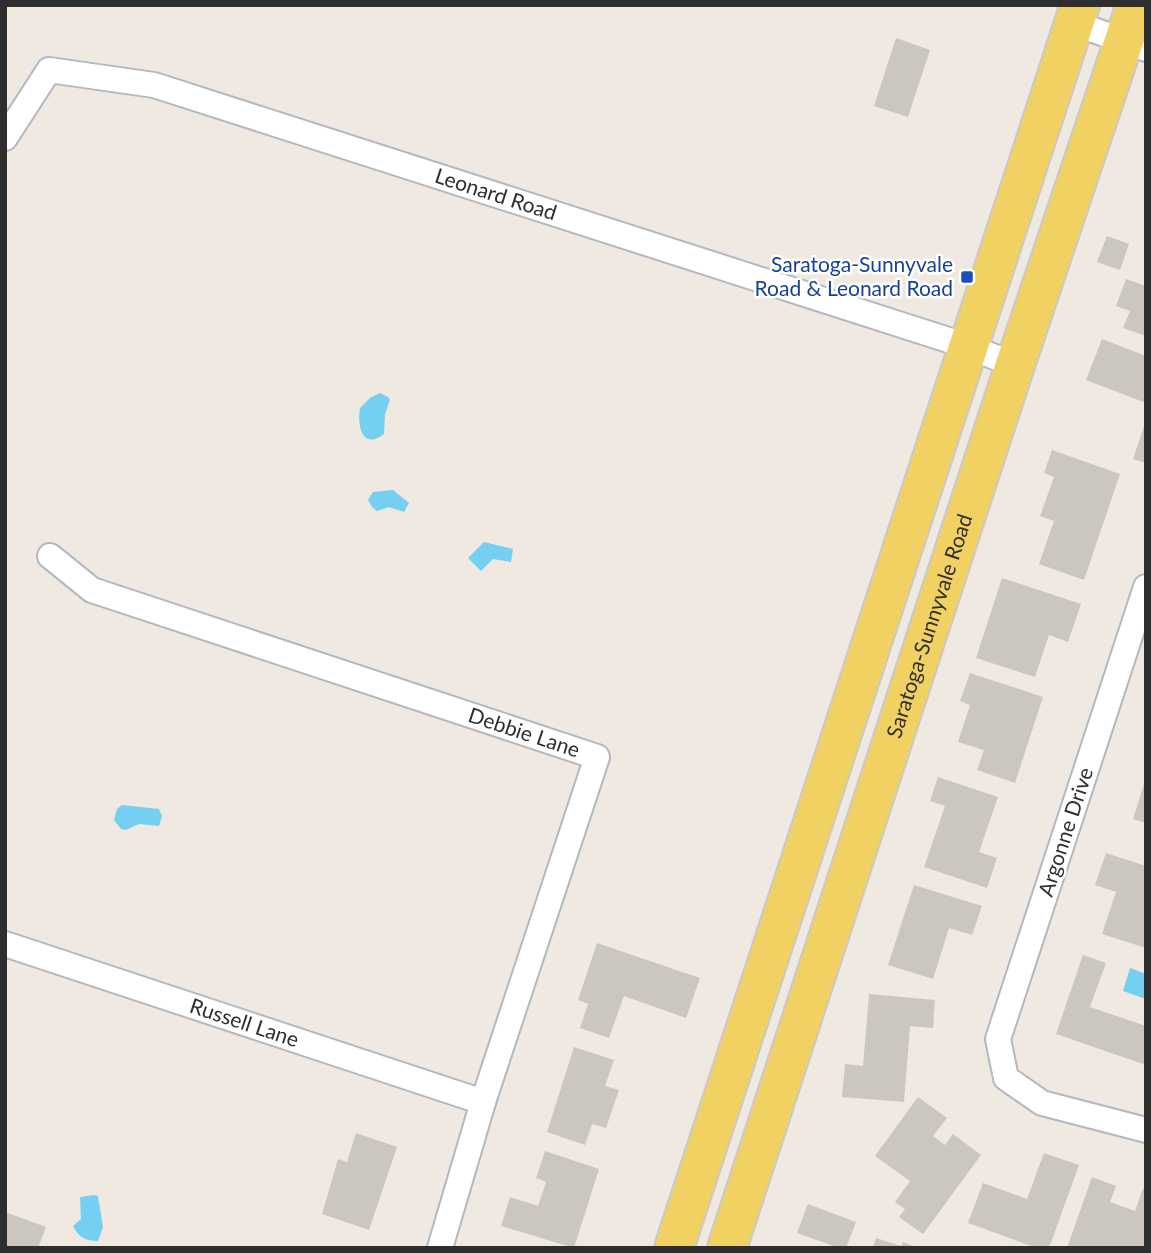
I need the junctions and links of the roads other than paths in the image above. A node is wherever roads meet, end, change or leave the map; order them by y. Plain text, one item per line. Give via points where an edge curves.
1 (1136, 5) edge
2 (1077, 14) edge
3 (1135, 45) edge
4 (5, 138) edge
5 (967, 346) junction
6 (1014, 365) junction
7 (50, 556) dead end
8 (1146, 587) edge
9 (5, 944) edge
10 (482, 1102) junction
11 (1146, 1130) edge
12 (440, 1248) edge
13 (674, 1248) edge
14 (727, 1248) edge

1 - 3 main road, Saratoga-Sunnyvale Road
2 - 3 street
2 - 5 main road
3 - 6 main road, Saratoga-Sunnyvale Road
4 - 5 street, Leonard Road via 49,70 154,85
5 - 6 street, Leonard Road
5 - 13 main road
6 - 14 main road, Saratoga-Sunnyvale Road
7 - 10 street, Debbie Lane via 92,590 597,757
8 - 11 street, Argonne Drive via 998,1039 1006,1078 1042,1102
9 - 10 street, Russell Lane
10 - 12 street, Debbie Lane

